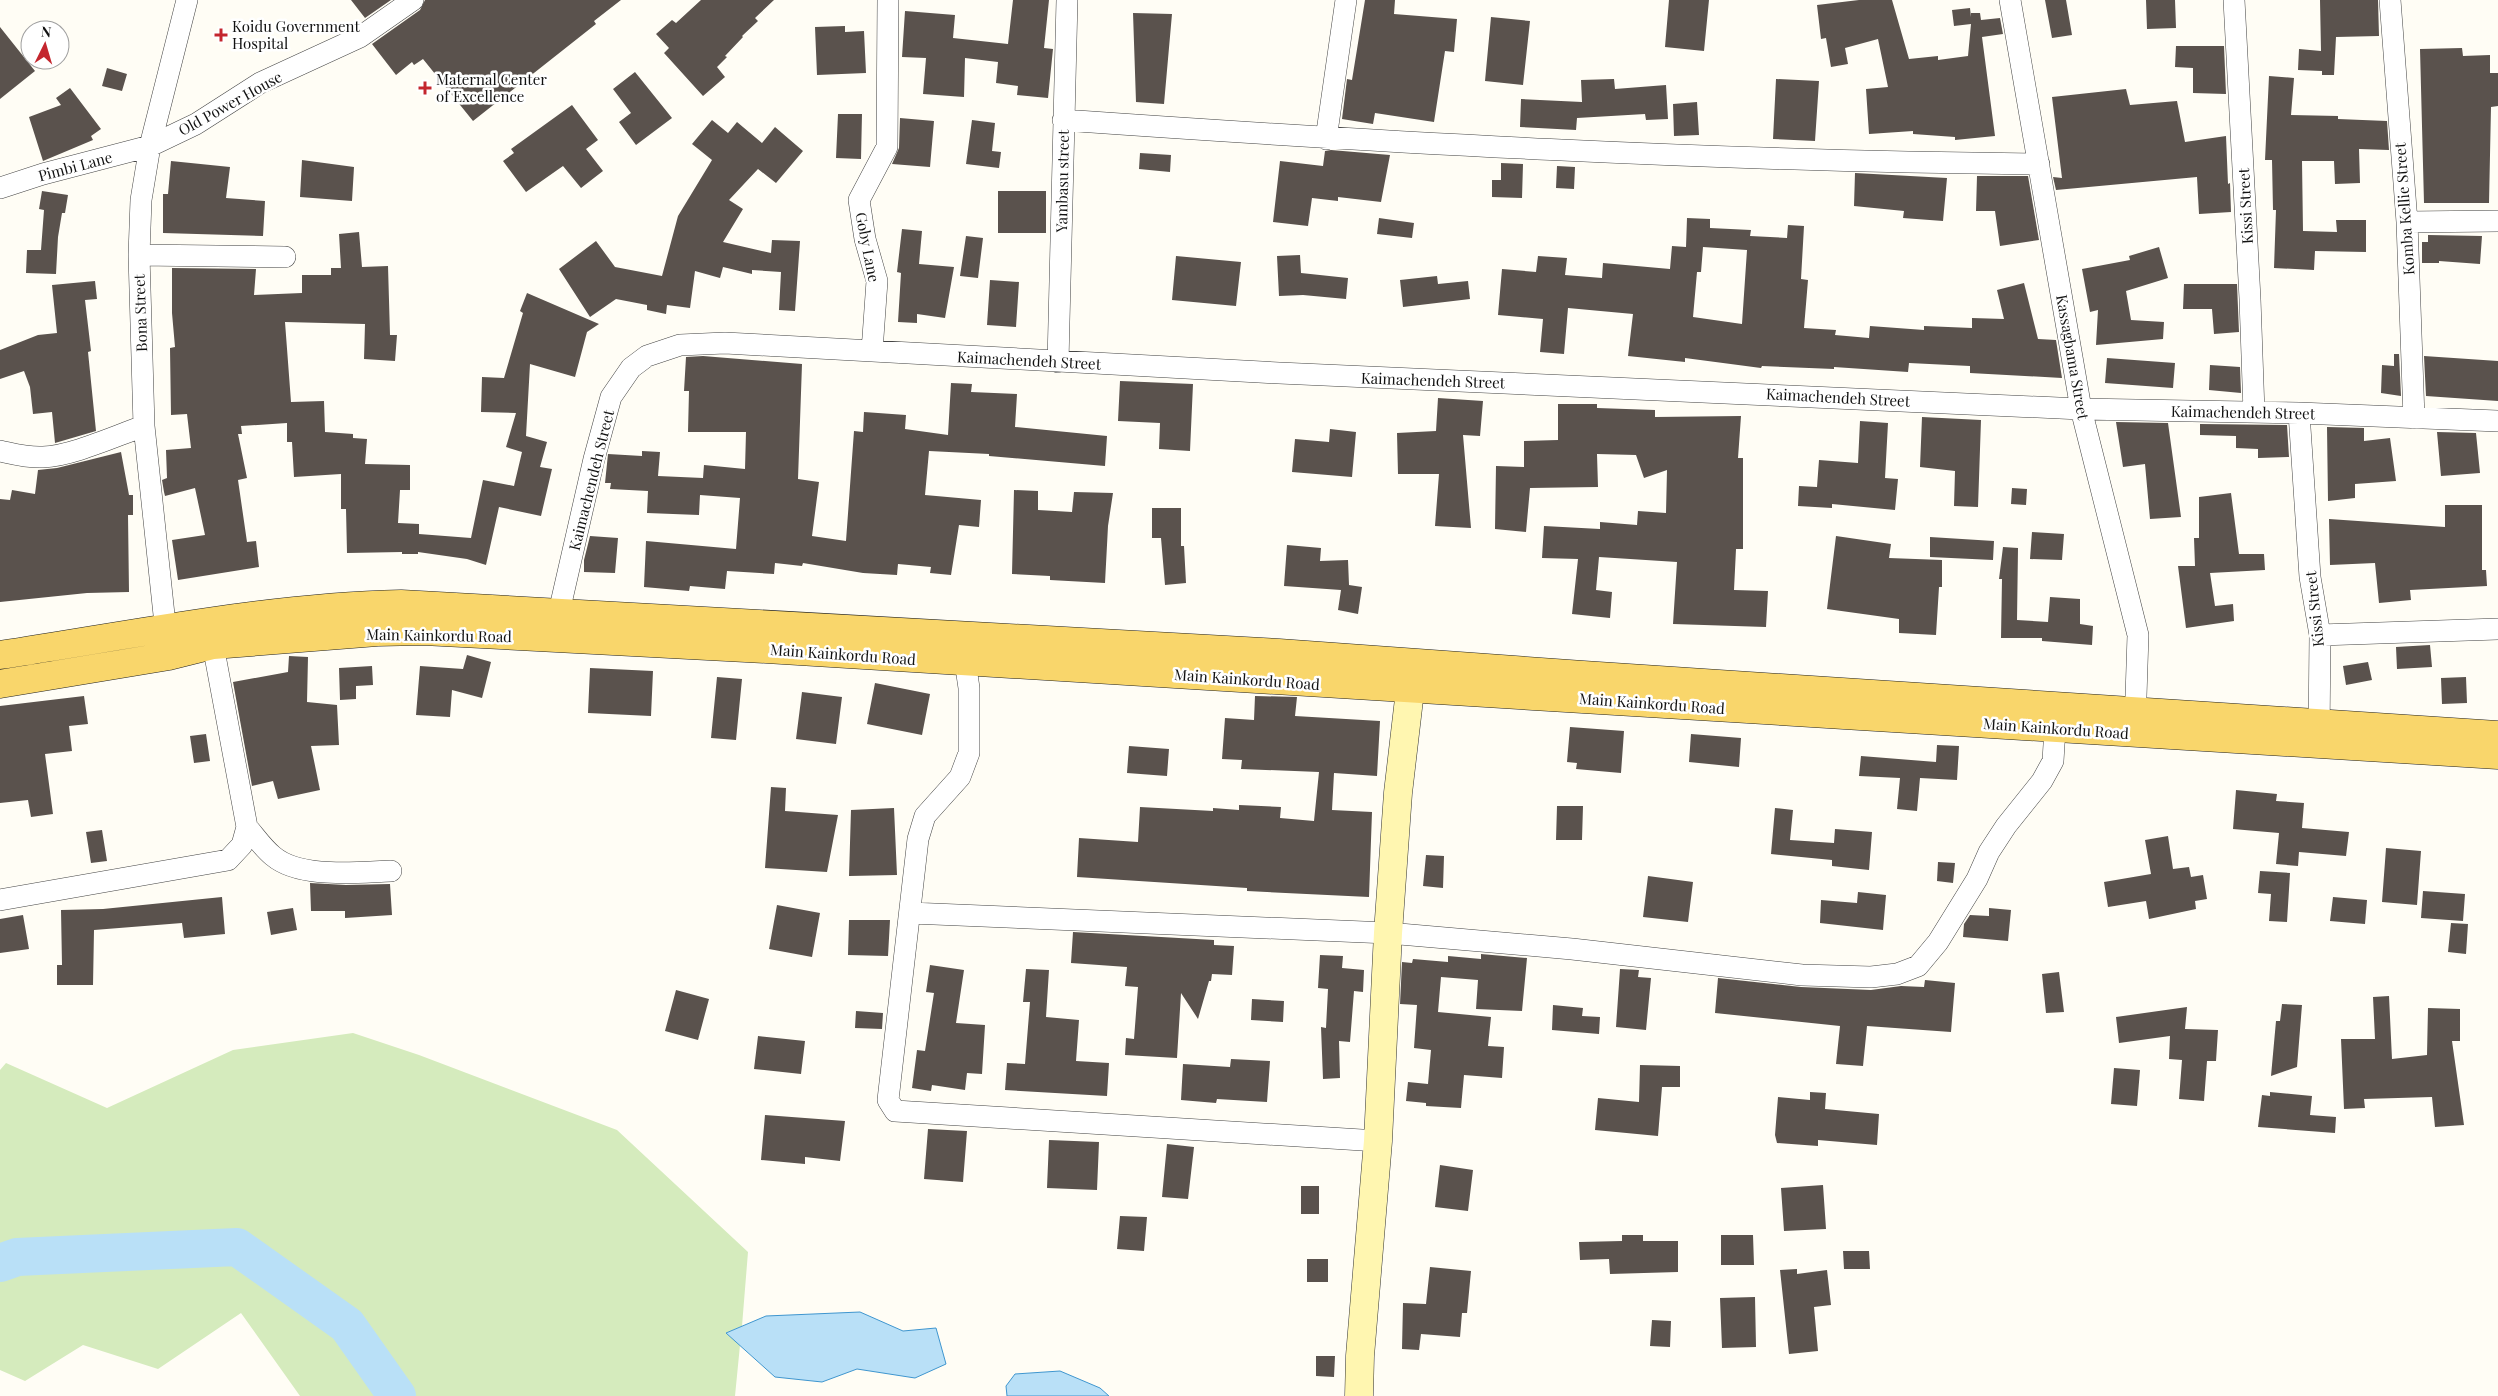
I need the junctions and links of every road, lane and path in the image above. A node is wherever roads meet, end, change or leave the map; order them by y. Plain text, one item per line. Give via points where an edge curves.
1 (186, 0) edge
2 (413, 0) edge
3 (888, 0) edge
4 (1066, 0) edge
5 (1346, 0) edge
6 (2010, 0) edge
7 (2234, 0) edge
8 (2390, 0) edge
9 (1063, 120) junction
10 (1326, 139) junction
11 (150, 146) junction
12 (2039, 164) junction
13 (0, 188) edge
14 (2498, 221) edge
15 (2407, 222) junction
16 (139, 255) junction
17 (285, 257) dead end
18 (872, 351) junction
19 (1058, 362) junction
20 (2081, 409) junction
21 (2254, 412) junction
22 (2299, 413) junction
23 (2414, 418) junction
24 (2498, 421) edge
25 (144, 426) junction
26 (0, 451) edge
27 (560, 612) junction
28 (2498, 629) edge
29 (164, 630) junction
30 (2320, 635) junction
31 (766, 636) junction
32 (561, 638) junction
33 (213, 646) junction
34 (1205, 649) junction
35 (0, 655) edge
36 (169, 656) junction
37 (1111, 657) junction
38 (966, 661) junction
39 (1205, 676) junction
40 (1412, 676) junction
41 (0, 684) edge
42 (1845, 703) junction
43 (2135, 722) junction
44 (2055, 728) junction
45 (2319, 734) junction
46 (2498, 735) edge
47 (2498, 755) edge
48 (247, 827) junction
49 (391, 871) dead end
50 (0, 900) edge
51 (910, 912) junction
52 (1388, 933) junction
53 (1378, 1141) junction
54 (1359, 1396) edge

1 - 11 street, Bona Street
2 - 11 street, Old Power House via 360,37 260,84 196,124
3 - 18 street, Goby Lane via 887,147 859,200 865,239 877,280
4 - 9 street, Yambasu street
5 - 10 street
6 - 12 street, Kassagbama Street
7 - 21 street, Kissi Street
8 - 15 street, Komba Kellie Street
9 - 10 street
9 - 19 street, Yambasu street
10 - 12 street via 1649,154
11 - 13 street, Pimbi Lane
11 - 16 street, Bona Street via 141,200
12 - 20 street, Kassagbama Street
14 - 15 street
15 - 23 street, Komba Kellie Street
16 - 17 street
16 - 25 street, Bona Street
18 - 19 street, Kaimachendeh Street
18 - 27 street, Kaimachendeh Street via 725,343 680,345 647,356 631,368 611,396
19 - 20 street, Kaimachendeh Street
20 - 21 street, Kaimachendeh Street
20 - 43 street, Kassagbama Street via 2138,635
21 - 22 street, Kaimachendeh Street
22 - 23 street, Kaimachendeh Street
22 - 30 street, Kissi Street via 2310,577
23 - 24 street, Kaimachendeh Street
25 - 26 street via 66,453 44,457
25 - 29 street, Bona Street
27 - 29 main road via 401,604 353,605
27 - 31 main road
27 - 32 street, Kaimachendeh Street
28 - 30 street
29 - 35 main road
29 - 36 street, Bona Street
30 - 45 street, Kissi Street
31 - 32 main road, Main Kainkordu Road
31 - 37 main road via 970,637
31 - 38 main road, Main Kainkordu Road
32 - 33 main road, Main Kainkordu Road via 377,632
33 - 36 main road, Main Kainkordu Road
33 - 48 street
34 - 37 main road
34 - 39 main road
34 - 40 main road
36 - 41 main road, Main Kainkordu Road
37 - 38 main road, Main Kainkordu Road
37 - 39 main road, Main Kainkordu Road
38 - 51 street via 969,753 960,777 925,816 918,839
39 - 40 main road, Main Kainkordu Road
40 - 42 main road
40 - 52 main road via 1398,793
42 - 43 main road
42 - 44 main road, Main Kainkordu Road
43 - 44 main road, Main Kainkordu Road
43 - 45 main road
44 - 52 street via 2053,760 2042,781 1989,852 1977,879 1938,942 1918,966 1897,974 1871,977 1802,975 1572,949
45 - 46 main road
45 - 47 main road
48 - 49 street via 274,857 298,868 328,872
48 - 50 street via 242,846 228,860
51 - 52 street
51 - 53 street via 888,1100 895,1110
52 - 53 main road
53 - 54 main road

